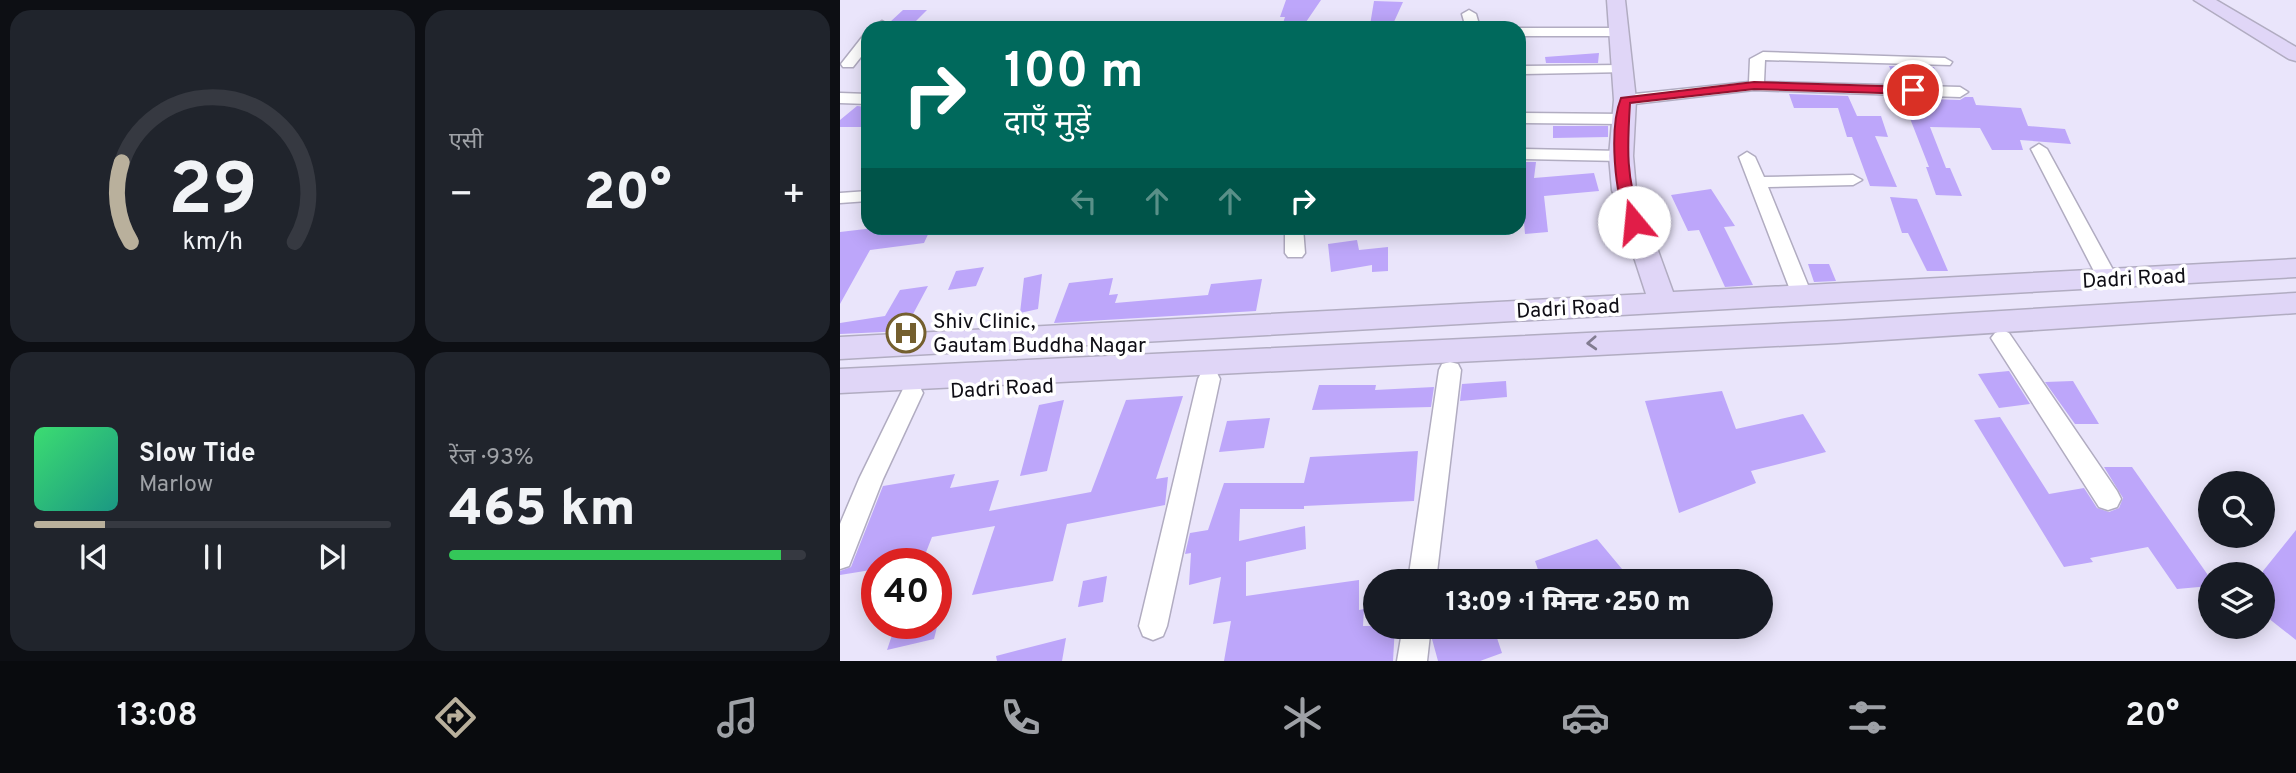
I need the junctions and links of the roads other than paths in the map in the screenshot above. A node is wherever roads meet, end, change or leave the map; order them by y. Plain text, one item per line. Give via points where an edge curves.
1 (1616, 0) edge
2 (2203, 0) edge
3 (2226, 0) edge
4 (1526, 32) edge
5 (1618, 32) junction
6 (2296, 41) edge
7 (861, 47) edge
8 (2296, 55) edge
9 (861, 60) edge
10 (1945, 62) dead end
11 (844, 66) edge
12 (1622, 69) junction
13 (1526, 70) edge
14 (1754, 86) junction
15 (1960, 92) dead end
16 (840, 98) edge
17 (861, 99) edge
18 (1624, 110) junction
19 (1526, 117) edge
20 (2039, 149) dead end
21 (1526, 154) edge
22 (1621, 156) junction
23 (1747, 157) dead end
24 (1853, 180) dead end
25 (1756, 183) junction
26 (861, 196) edge
27 (840, 198) edge
28 (1294, 235) edge
29 (1295, 253) dead end
30 (2296, 268) edge
31 (2108, 279) junction
32 (2296, 282) edge
33 (1802, 295) junction
34 (1663, 303) junction
35 (2296, 303) edge
36 (2296, 322) edge
37 (2003, 338) junction
38 (840, 348) edge
39 (840, 360) edge
40 (1450, 370) junction
41 (1209, 379) junction
42 (840, 381) edge
43 (912, 393) junction
44 (840, 395) edge
45 (2108, 499) dead end
46 (840, 557) edge
47 (1424, 569) edge
48 (1153, 626) dead end
49 (1415, 639) edge
50 (1412, 661) edge

1 - 5 street
2 - 8 street
3 - 6 street
4 - 5 street
5 - 12 street
7 - 11 street
9 - 11 street
10 - 14 street via 1763,56 1757,59
12 - 13 street
12 - 18 street
14 - 15 street
14 - 18 street
16 - 17 street
18 - 19 street
18 - 22 street
20 - 31 street
21 - 22 street
22 - 34 street via 1624,190
23 - 25 street
24 - 25 street
25 - 33 street
26 - 27 street
28 - 29 street
30 - 31 street, Dadri Road
31 - 33 street, Dadri Road
32 - 39 street
33 - 34 street, Dadri Road
34 - 38 street, Dadri Road
35 -> 42 street via 1837,332
36 - 37 street, Dadri Road
37 - 40 street, Dadri Road via 1809,353
37 - 45 street
40 - 41 street, Dadri Road
40 - 47 street
41 - 43 street, Dadri Road
41 - 48 street
43 - 44 street, Dadri Road
43 - 46 street
49 - 50 street

